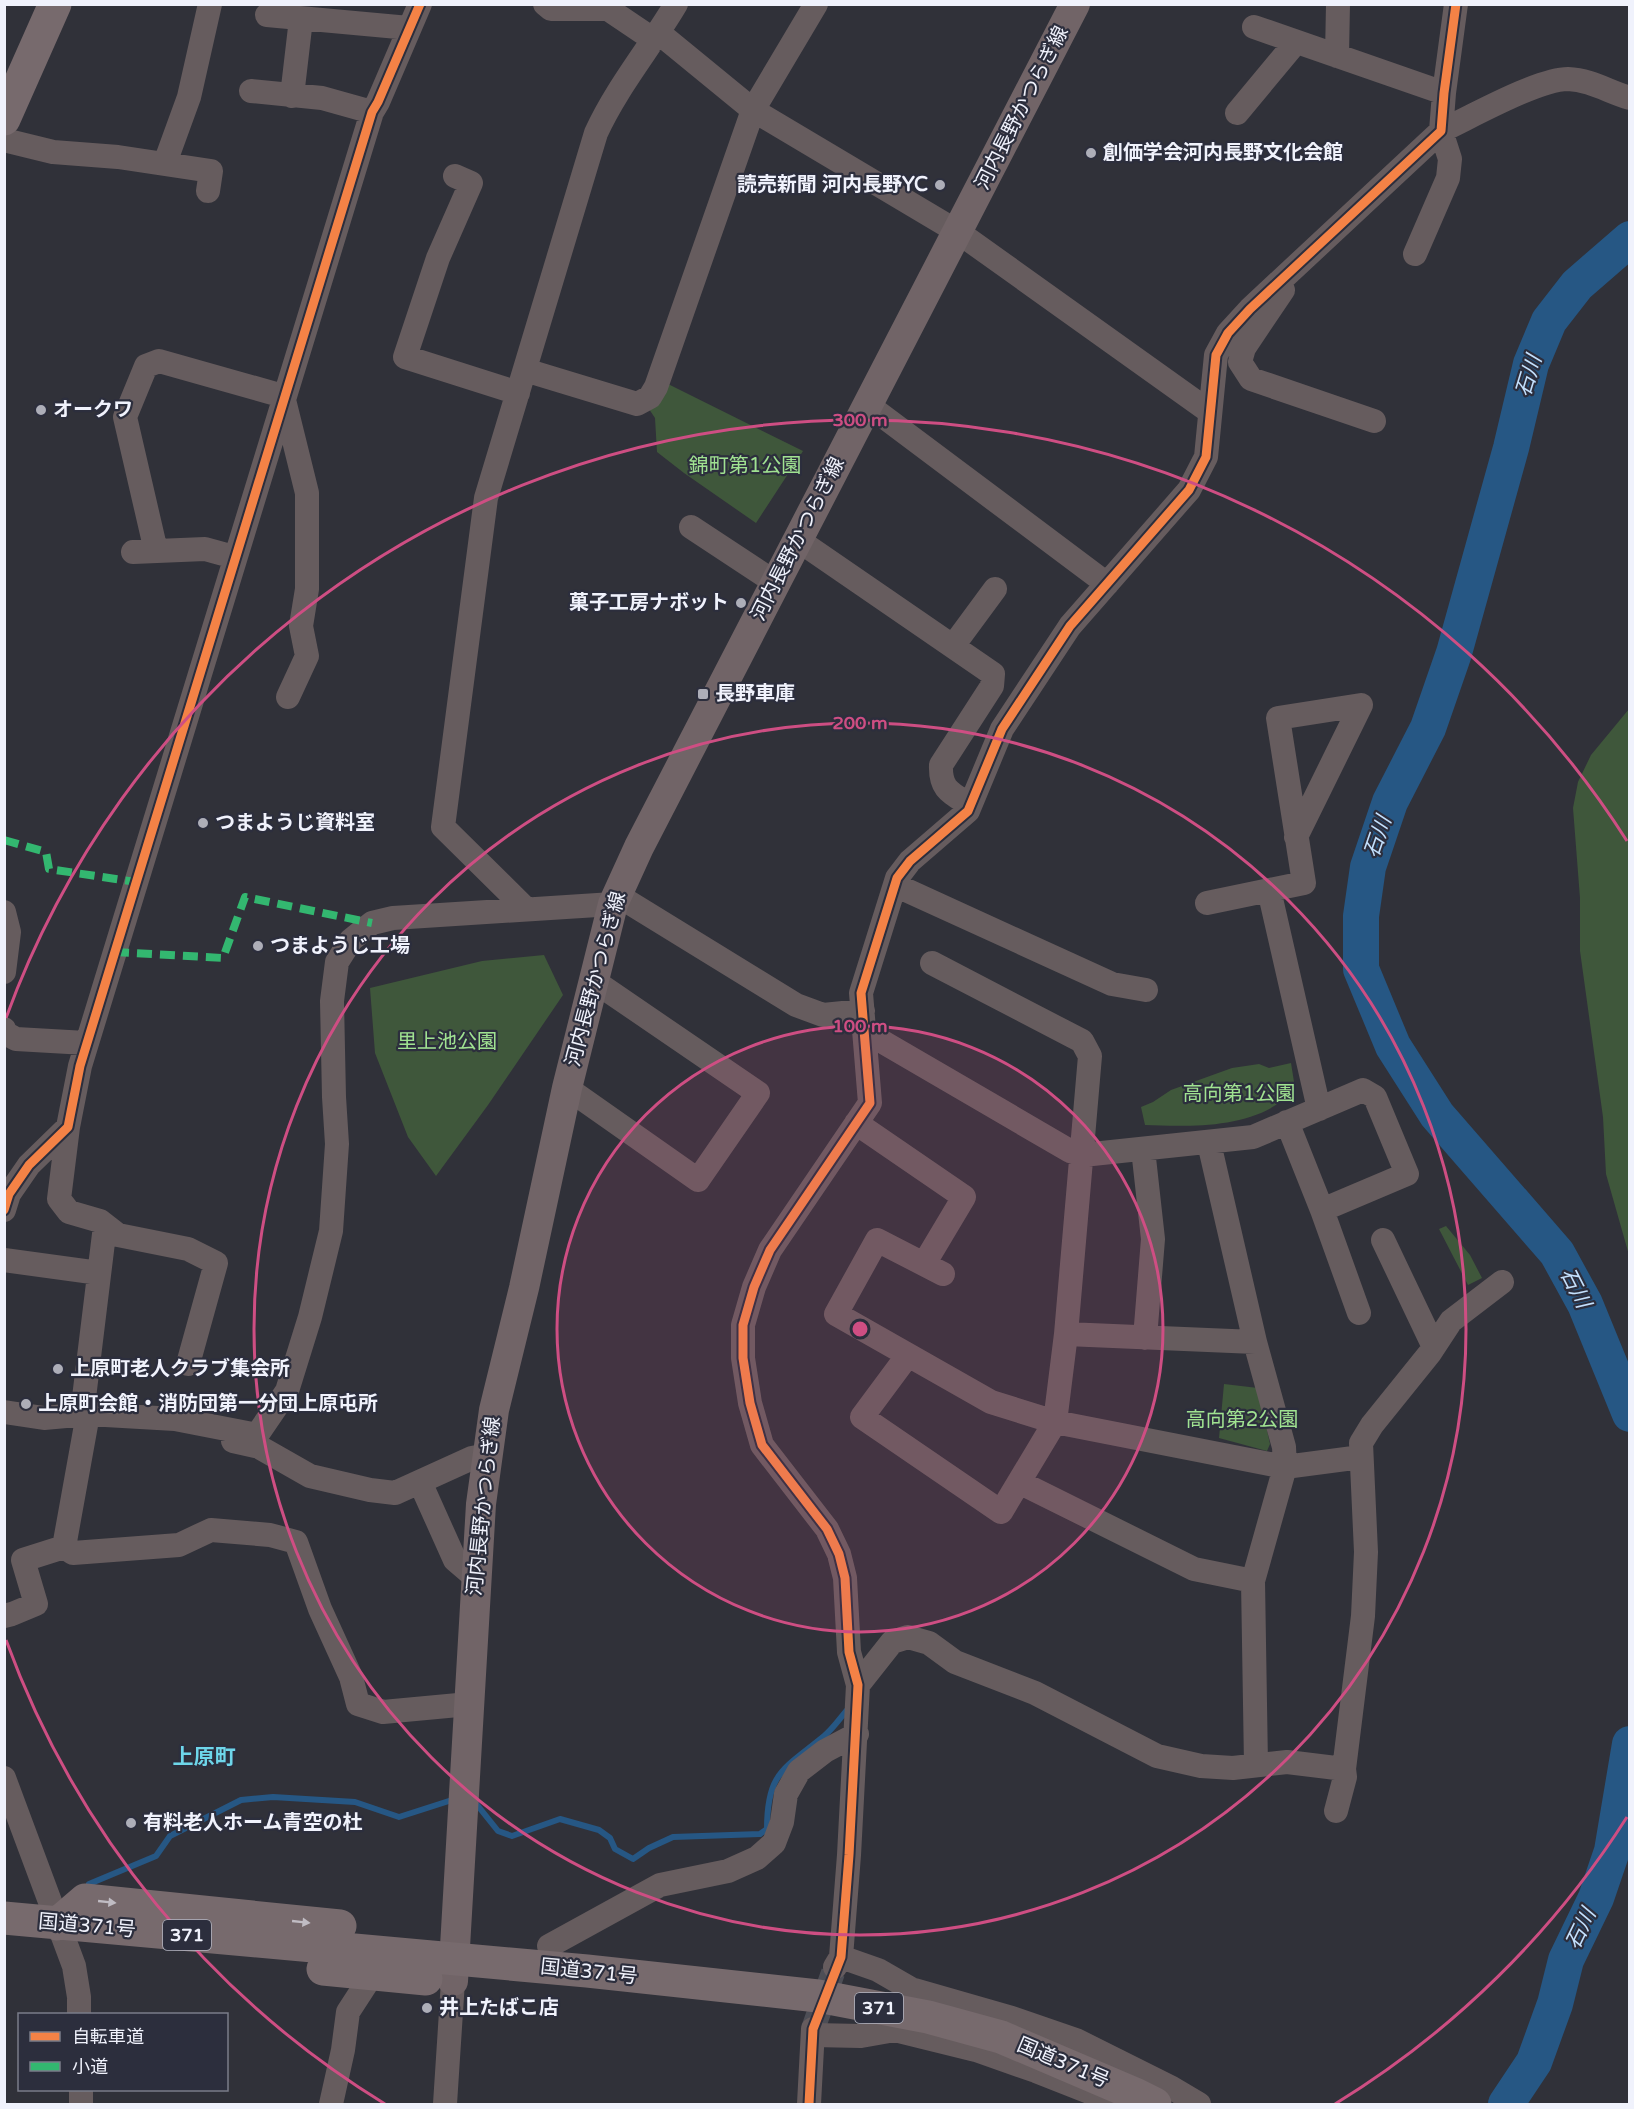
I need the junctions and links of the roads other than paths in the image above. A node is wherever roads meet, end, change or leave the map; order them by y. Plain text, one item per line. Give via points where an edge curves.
1 (55, 4) edge
2 (210, 4) edge
3 (420, 4) edge
4 (545, 4) edge
5 (676, 4) edge
6 (816, 4) edge
7 (1075, 4) edge
8 (1338, 4) edge
9 (1456, 4) edge
10 (609, 7) edge
11 (267, 15) dead end
12 (301, 19) junction
13 (1254, 27) dead end
14 (409, 28) junction
15 (657, 36) junction
16 (1296, 42) junction
17 (1337, 56) junction
18 (251, 91) dead end
19 (1444, 93) junction
20 (292, 96) junction
21 (1629, 98) edge
22 (753, 110) junction
23 (372, 112) junction
24 (1237, 113) dead end
25 (4, 118) edge
26 (1441, 131) junction
27 (4, 140) edge
28 (165, 163) junction
29 (455, 176) dead end
30 (208, 191) dead end
31 (958, 232) junction
32 (1415, 254) dead end
33 (1289, 273) junction
34 (525, 370) junction
35 (518, 393) junction
36 (283, 396) junction
37 (868, 405) junction
38 (1210, 412) junction
39 (1374, 421) dead end
40 (691, 527) dead end
41 (798, 540) junction
42 (234, 557) junction
43 (776, 583) junction
44 (1107, 584) junction
45 (995, 589) dead end
46 (953, 646) junction
47 (288, 697) dead end
48 (970, 806) junction
49 (1296, 837) junction
50 (895, 885) junction
51 (1269, 890) junction
52 (615, 900) junction
53 (1208, 903) dead end
54 (526, 909) junction
55 (4, 912) edge
56 (932, 963) dead end
57 (4, 972) edge
58 (594, 981) junction
59 (1146, 990) dead end
60 (863, 1021) junction
61 (6, 1036) edge
62 (86, 1043) junction
63 (567, 1088) junction
64 (1319, 1109) junction
65 (1287, 1122) junction
66 (856, 1123) junction
67 (68, 1127) junction
68 (1209, 1143) junction
69 (1143, 1149) junction
70 (1083, 1155) junction
71 (4, 1210) edge
72 (1322, 1210) junction
73 (105, 1226) junction
74 (1383, 1240) dead end
75 (4, 1260) edge
76 (99, 1273) junction
77 (1502, 1282) dead end
78 (1359, 1313) dead end
79 (1066, 1334) junction
80 (1145, 1338) junction
81 (1255, 1342) junction
82 (1434, 1347) junction
83 (908, 1355) junction
84 (188, 1364) dead end
85 (4, 1412) edge
86 (85, 1414) junction
87 (175, 1419) junction
88 (1055, 1422) junction
89 (487, 1455) junction
90 (1361, 1457) junction
91 (1285, 1467) junction
92 (420, 1482) junction
93 (1019, 1482) junction
94 (64, 1547) junction
95 (476, 1578) junction
96 (1253, 1581) junction
97 (4, 1616) edge
98 (858, 1685) junction
99 (469, 1704) junction
100 (857, 1734) junction
101 (1256, 1765) junction
102 (1344, 1769) junction
103 (4, 1778) edge
104 (1336, 1811) dead end
105 (4, 1918) edge
106 (57, 1924) junction
107 (454, 1937) junction
108 (549, 1946) junction
109 (372, 1975) junction
110 (453, 1982) junction
111 (80, 2013) edge
112 (905, 2013) junction
113 (331, 2104) edge
114 (445, 2104) edge
115 (809, 2104) edge
116 (1114, 2104) edge
117 (1155, 2104) edge
118 (1199, 2104) edge

1 - 25 highway
2 - 28 street via 189,97
3 - 14 street
4 - 10 street via 551,9
5 - 15 street
6 - 22 street
7 - 31 main road, 河内長野かつらぎ線
8 - 17 street
9 - 19 street
10 - 15 street
11 - 12 street
12 - 14 street
12 - 20 street
13 - 16 street
14 - 23 street
15 - 22 street
15 - 34 street via 606,111 596,133
16 - 17 street
16 - 24 street
17 - 19 street
18 - 20 street
19 - 26 street
20 - 23 street via 322,98
21 - 26 street via 1592,82 1567,79 1532,88
22 - 31 street
22 - 34 street via 650,397 637,404
23 - 36 street
26 - 32 street via 1450,159 1448,178
26 - 33 street
27 - 28 street via 53,152
28 - 30 street via 211,171
29 - 35 street via 471,183 438,258 405,357
31 - 37 main road, 河内長野かつらぎ線
31 - 38 street
33 - 38 street via 1228,333 1216,355
33 - 39 street via 1282,294 1244,348 1240,362 1251,379
34 - 35 street
35 - 54 street via 486,498 443,827
36 - 42 street
36 - 42 street via 159,361 146,366 125,417 144,552 205,549
36 - 47 street via 307,493 307,589 301,626 307,656
37 - 41 main road, 河内長野かつらぎ線
37 - 44 street
38 - 44 street via 1206,457 1189,490
40 - 43 street
41 - 43 main road, 河内長野かつらぎ線
41 - 46 street
42 - 62 street
43 - 52 main road, 河内長野かつらぎ線
44 - 48 street via 1070,626 1002,729
45 - 46 street
46 - 48 street via 993,674 992,686 941,765 940,778 947,791
48 - 50 street via 910,861
49 - 49 street via 1341,746 1361,705 1278,718
49 - 51 street via 1304,883
50 - 59 street via 1112,984
50 - 60 street via 861,993
51 - 53 street
51 - 64 street
52 - 54 street
52 - 58 main road, 河内長野かつらぎ線
52 - 60 street via 796,1005 823,1015
54 - 87 street via 393,918 372,923 351,940 337,962 332,1001 337,1144 331,1231 287,1391 257,1435
55 - 57 street via 9,932
56 - 70 street via 1082,1041 1090,1056
58 - 63 main road, 河内長野かつらぎ線
58 - 63 street via 758,1093 698,1180
60 - 66 street via 870,1103
60 - 70 street via 1070,1151
61 - 62 street
62 - 67 street
63 - 89 main road, 河内長野かつらぎ線
64 - 65 street
64 - 72 street via 1363,1090 1375,1097 1407,1174
65 - 68 street via 1253,1137
65 - 72 street
66 - 83 street via 964,1197 934,1269 877,1239 836,1314
66 - 98 street via 770,1250 744,1325 743,1358 762,1445 827,1529 839,1554 845,1578 849,1652
67 - 71 street via 29,1165 9,1194
67 - 73 street via 59,1199 69,1212
68 - 69 street
68 - 81 street
69 - 70 street
69 - 80 street via 1153,1239
70 - 79 street
72 - 78 street
73 - 76 street
73 - 84 street via 118,1235 188,1249 216,1263
74 - 82 street
75 - 76 street
76 - 86 street
77 - 82 street via 1451,1321
79 - 80 street
79 - 88 street
80 - 81 street
81 - 91 street via 1284,1448
82 - 90 street via 1372,1425 1361,1443
83 - 88 street via 991,1402
83 - 93 street via 862,1418 1001,1512
85 - 86 street via 44,1418
86 - 87 street
86 - 94 street
87 - 92 street via 212,1436 259,1446 310,1476 395,1493
88 - 91 street
88 - 93 street
89 - 92 street
89 - 95 main road, 河内長野かつらぎ線
90 - 91 street
90 - 102 street via 1366,1552 1363,1616
91 - 96 street
92 - 95 street via 455,1560
93 - 96 street via 1194,1569
94 - 97 street via 23,1560 36,1604
94 - 99 street via 73,1553 179,1545 211,1530 270,1535 296,1542 320,1609 351,1677 358,1704 383,1712
95 - 99 main road, 河内長野かつらぎ線
96 - 101 street
98 - 100 street
98 - 101 street via 892,1642 909,1637 929,1643 955,1662 1035,1693 1157,1756 1202,1766
99 - 107 main road, 河内長野かつらぎ線
100 - 108 street via 799,1771 786,1794 783,1822 774,1843 757,1858 728,1871 660,1885
100 - 118 street via 838,1962 878,1970 911,1989 1076,2040
101 - 102 street via 1287,1762
102 - 104 street
103 - 106 street
105 - 106 highway, 国道371号 / 371
106 -> 107 highway via 85,1900
106 - 109 highway via 96,1945
106 - 111 street via 74,1966
106 - 112 highway, 国道371号 / 371 via 587,1971 818,1996
107 - 108 highway
107 - 110 main road, 河内長野かつらぎ線
108 - 112 highway via 826,1975 868,1984
109 - 110 highway
109 - 113 street via 348,2012
110 - 112 highway via 716,2004 854,2023
110 - 114 street
112 - 117 highway, 国道371号 / 371 via 1001,2037
115 - 116 street via 813,2032 861,2036 895,2030 976,2050

